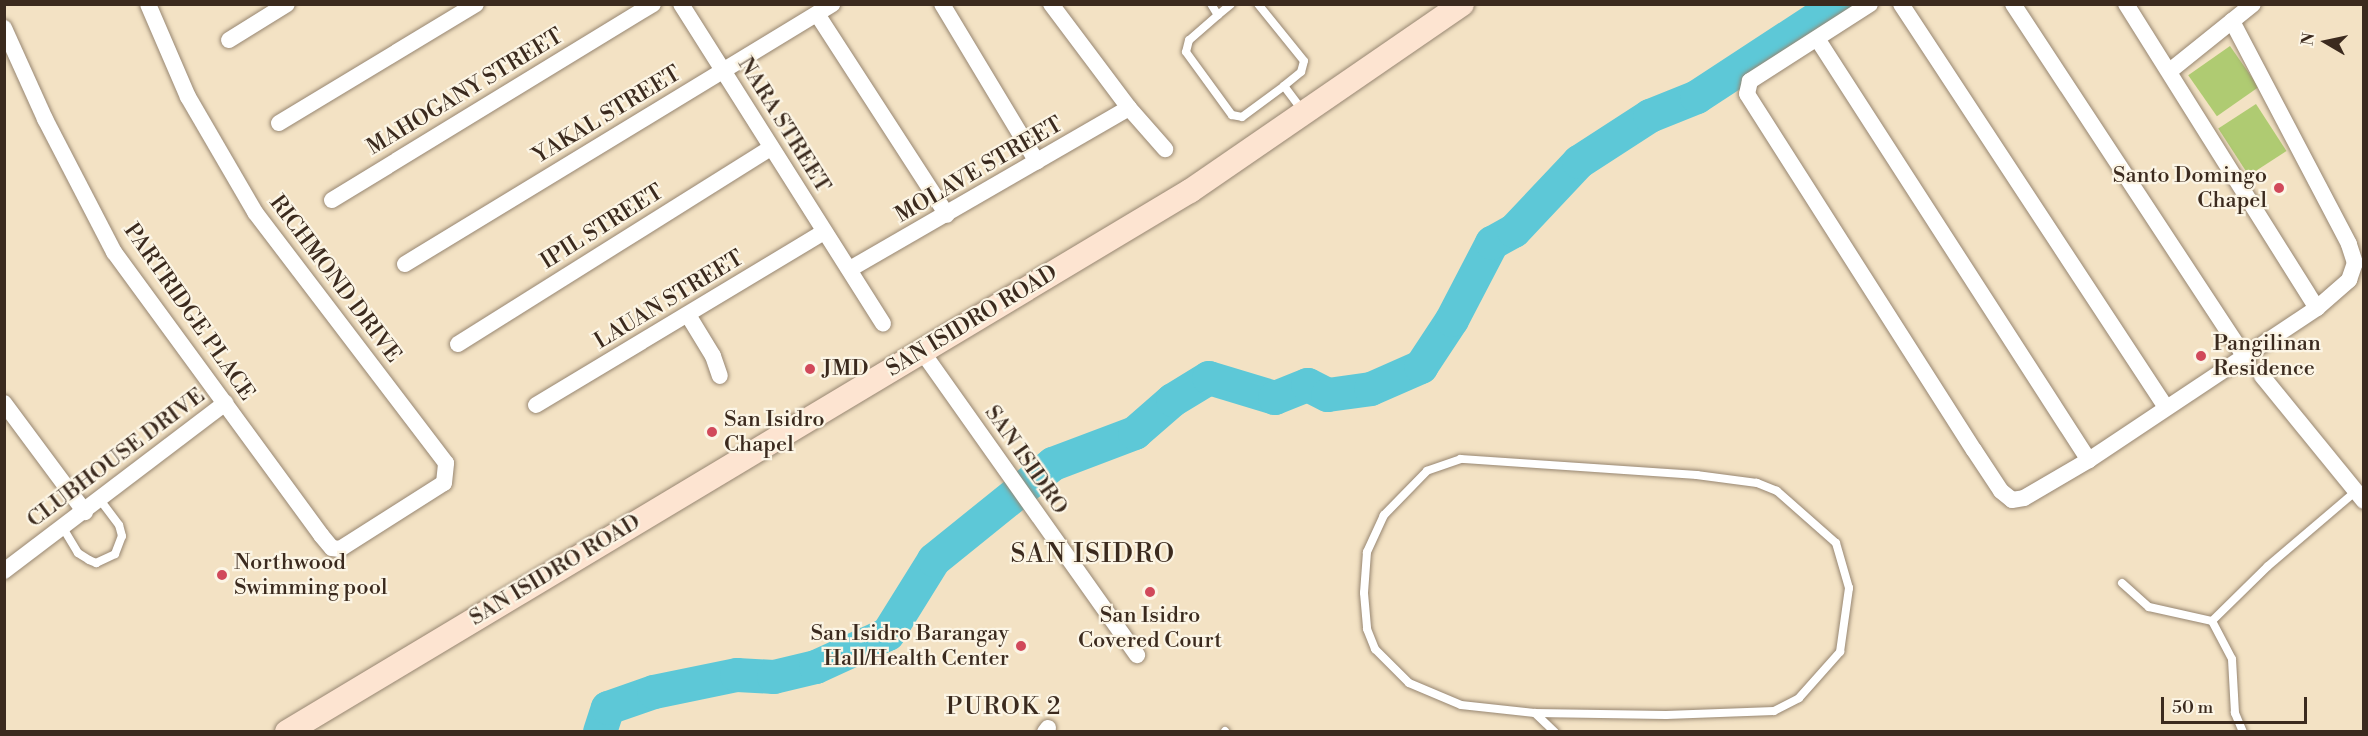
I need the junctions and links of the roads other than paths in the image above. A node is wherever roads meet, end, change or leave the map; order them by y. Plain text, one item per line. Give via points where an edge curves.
1 (148, 4) edge
2 (288, 4) edge
3 (476, 4) edge
4 (653, 4) edge
5 (681, 4) edge
6 (832, 4) edge
7 (942, 4) edge
8 (1051, 4) edge
9 (1210, 4) edge
10 (1231, 4) edge
11 (1258, 4) edge
12 (1870, 4) edge
13 (1902, 4) edge
14 (2013, 4) edge
15 (2126, 4) edge
16 (2253, 4) edge
17 (1451, 8) edge
18 (817, 14) junction
19 (1218, 15) junction
20 (2232, 21) junction
21 (4, 28) edge
22 (229, 40) dead end
23 (1818, 40) junction
24 (724, 70) junction
25 (2171, 70) junction
26 (1284, 86) junction
27 (1129, 108) junction
28 (1305, 114) junction
29 (279, 123) dead end
30 (771, 148) junction
31 (1165, 149) dead end
32 (1037, 162) junction
33 (332, 200) dead end
34 (948, 215) junction
35 (824, 232) junction
36 (405, 264) dead end
37 (850, 269) junction
38 (2317, 308) junction
39 (688, 315) junction
40 (883, 324) dead end
41 (458, 344) dead end
42 (921, 350) junction
43 (2246, 359) junction
44 (720, 376) dead end
45 (2262, 376) dead end
46 (225, 403) junction
47 (4, 404) edge
48 (536, 405) dead end
49 (2166, 407) junction
50 (2089, 460) junction
51 (2359, 497) edge
52 (100, 500) junction
53 (85, 512) junction
54 (63, 528) junction
55 (359, 537) joint
56 (4, 571) edge
57 (2122, 583) dead end
58 (2212, 621) junction
59 (1137, 655) dead end
60 (1535, 713) junction
61 (287, 732) edge
62 (1555, 732) edge
63 (2243, 732) edge

1 - 55 street, RICHMOND DRIVE via 188,97 255,212 446,463 444,483
2 - 22 street
3 - 29 street
4 - 33 street, MAHOGANY STREET
5 - 24 street, NARA STREET
6 - 18 street, YAKAL STREET
7 - 32 street
8 - 27 street
9 - 19 lane
10 - 19 lane
11 - 26 lane via 1304,61 1301,72
12 - 23 street
13 - 49 street
14 - 43 street
15 - 25 street
16 - 20 street
17 - 28 main road, SAN ISIDRO ROAD
18 - 24 street, YAKAL STREET
18 - 34 street
19 - 26 lane via 1189,40 1186,52 1232,115 1242,117
20 - 25 street
20 - 38 street via 2349,244 2355,263 2349,280
21 - 46 street, PARTRIDGE PLACE via 45,119 114,252
23 - 50 street
23 - 50 street via 1750,81 1745,88 1751,104 2001,491 2012,500 2024,498
24 - 30 street, NARA STREET
24 - 36 street, YAKAL STREET
25 - 38 street
26 - 28 lane
27 - 31 street
27 - 32 street, MOLAVE STREET
28 - 42 main road, SAN ISIDRO ROAD via 1190,191
30 - 35 street, NARA STREET
30 - 41 street, IPIL STREET
32 - 34 street, MOLAVE STREET
34 - 37 street, MOLAVE STREET
35 - 37 street, NARA STREET
35 - 39 street, LAUAN STREET
37 - 40 street, NARA STREET
38 - 43 street
39 - 44 street via 713,356
39 - 48 street, LAUAN STREET
42 - 59 street, SAN ISIDRO
42 - 61 main road, SAN ISIDRO ROAD
43 - 49 street
45 - 51 street
46 - 52 street, CLUBHOUSE DRIVE
46 - 55 street, PARTRIDGE PLACE via 332,548 340,549
47 - 53 street
49 - 50 street
51 - 58 lane via 2268,566
52 - 53 street, CLUBHOUSE DRIVE
52 - 54 lane via 122,536 115,555 96,563 89,560 78,553
53 - 54 street, CLUBHOUSE DRIVE
54 - 56 street, CLUBHOUSE DRIVE
57 - 58 lane via 2149,607
58 - 63 lane via 2232,659 2235,713
60 - 60 lane via 1494,711 1434,695 1409,683 1375,649 1367,629 1364,593 1367,552 1384,514 1427,471 1461,459 1697,475 1757,483 1777,491 1836,543 1849,588 1840,652 1799,698 1774,711 1666,715
60 - 62 lane

